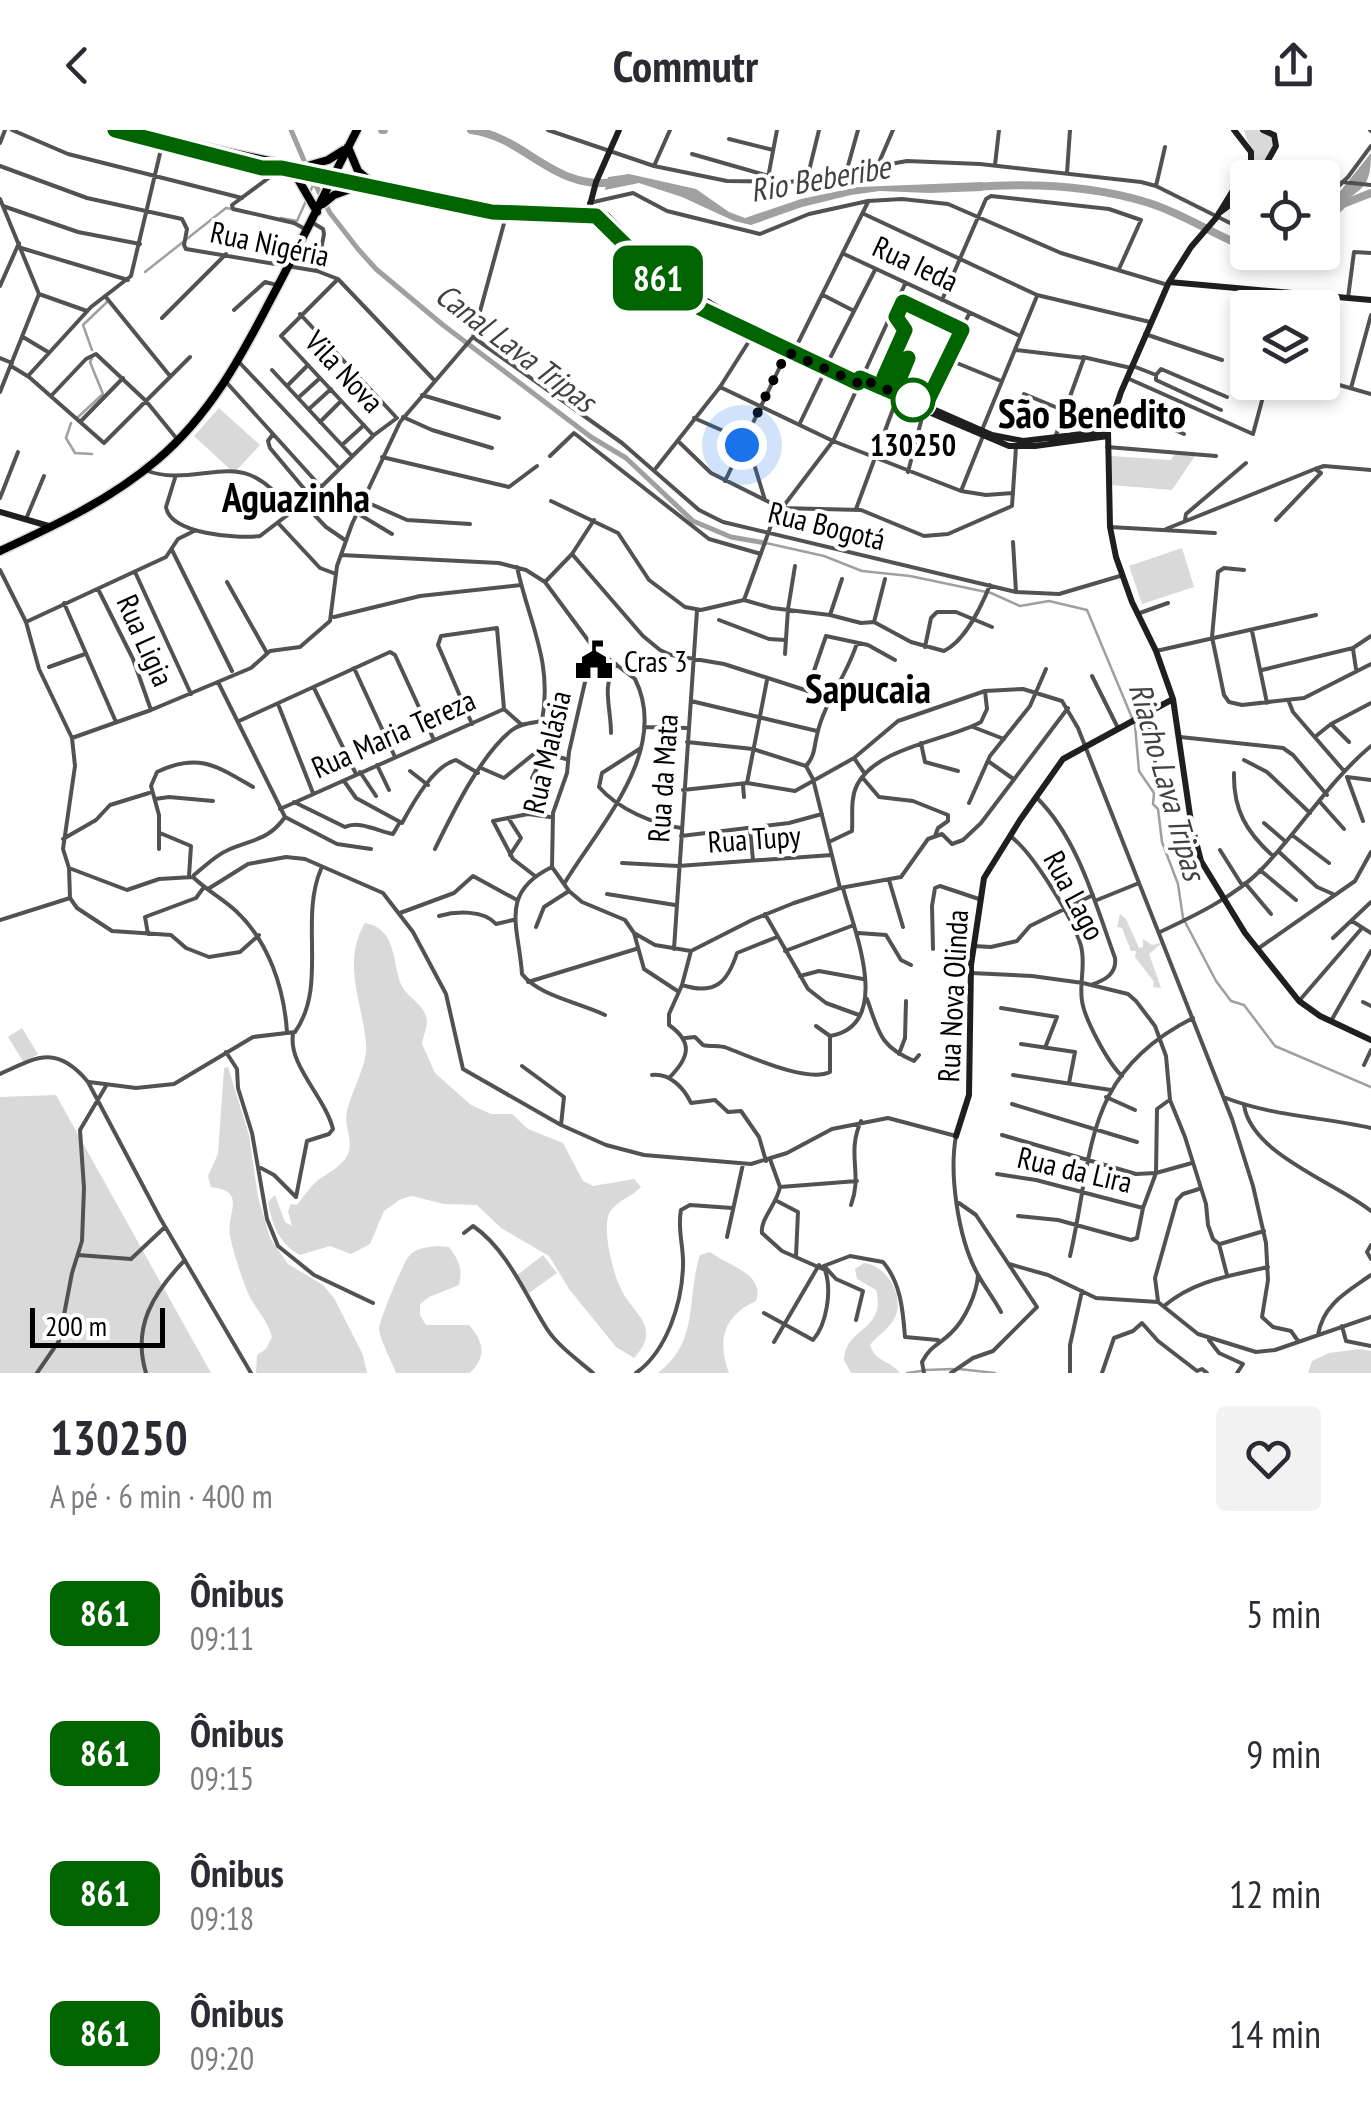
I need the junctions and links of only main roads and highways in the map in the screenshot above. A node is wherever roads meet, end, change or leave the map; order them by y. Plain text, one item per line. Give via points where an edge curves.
1 (115, 130) edge
2 (130, 130) edge
3 (620, 130) edge
4 (1263, 130) edge
5 (1235, 131) edge
6 (1285, 132) edge
7 (356, 134) edge
8 (1274, 135) junction
9 (164, 137) edge
10 (348, 148) junction
11 (242, 159) junction
12 (1268, 160) edge
13 (300, 169) junction
14 (334, 178) junction
15 (372, 183) junction
16 (358, 186) junction
17 (1229, 192) junction
18 (1230, 196) edge
19 (320, 206) junction
20 (1230, 207) edge
21 (589, 209) junction
22 (507, 212) junction
23 (1215, 218) junction
24 (1168, 284) junction
25 (1371, 300) edge
26 (791, 350) junction
27 (859, 380) junction
28 (924, 408) junction
29 (982, 433) junction
30 (1108, 434) junction
31 (0, 512) edge
32 (53, 527) junction
33 (0, 551) edge
34 (1173, 699) junction
35 (1371, 1040) edge
36 (956, 1136) road end

1 - 9 main road
2 - 9 main road
3 - 21 main road
4 - 8 main road
5 - 17 main road via 1252,152
6 - 8 main road
7 - 10 main road
8 - 12 main road via 1278,143
9 - 11 main road
9 - 11 main road
10 - 13 main road
10 - 14 main road
10 - 15 main road
11 - 13 main road
13 - 14 main road
13 - 19 main road via 303,186
14 - 15 main road
14 - 16 main road
14 - 19 main road
15 - 22 main road
16 - 19 main road
16 - 22 main road
17 - 18 main road
17 - 23 main road
19 - 32 main road via 238,362 178,441 112,494
20 - 23 main road
21 - 22 main road
21 - 26 main road via 607,216 662,273
21 - 26 main road via 669,288
23 - 24 main road
24 - 25 main road
24 - 30 main road
26 - 27 main road
27 - 28 main road
27 - 28 main road
28 - 29 main road
29 - 30 main road via 1008,440
29 - 30 main road via 1016,447
30 - 34 main road via 1110,527 1122,575
31 - 32 main road
32 - 33 main road
34 - 35 main road via 1196,848 1224,897 1300,1002
34 - 36 main road, Rua Nova Olinda via 1064,759 984,878 973,946 969,1095

